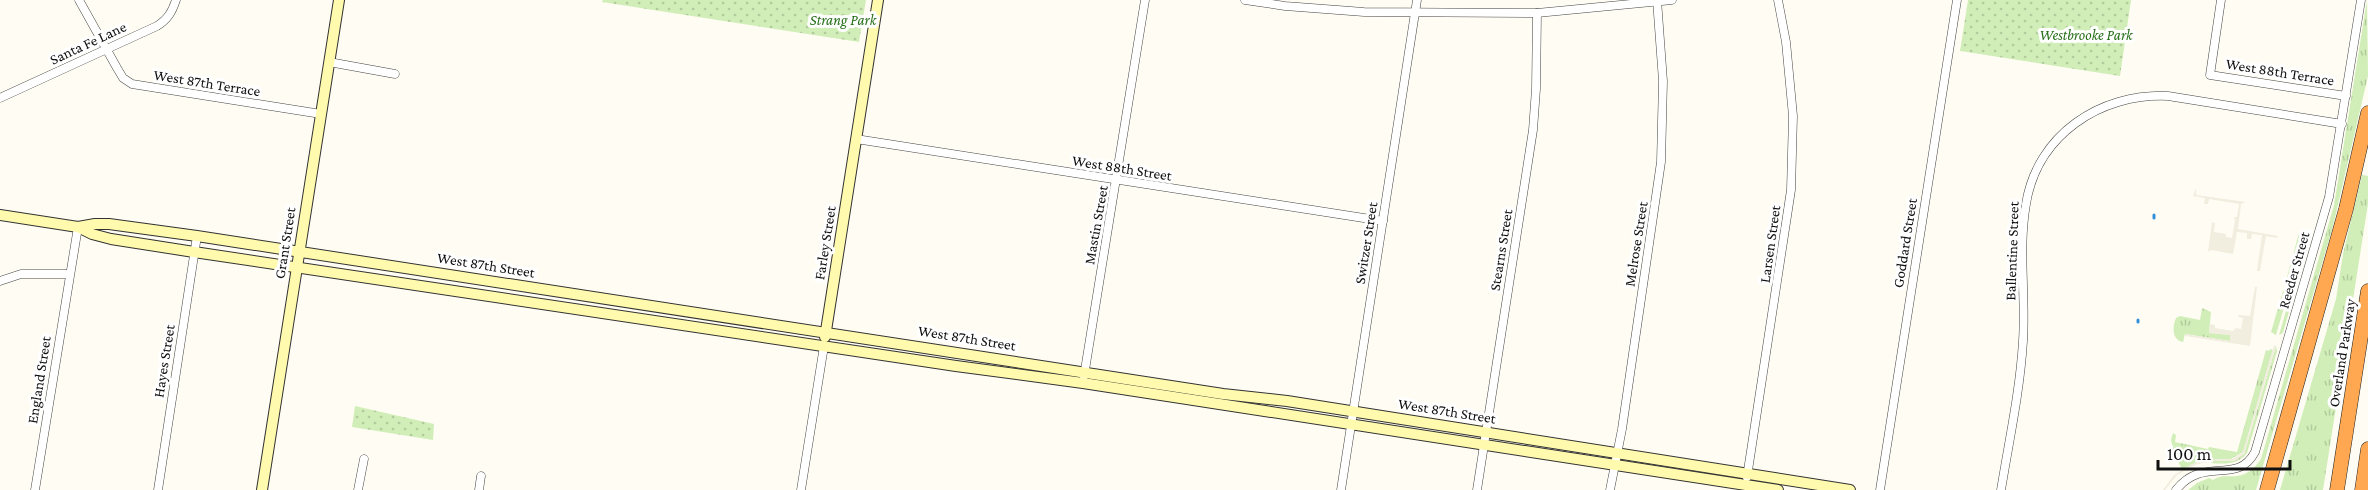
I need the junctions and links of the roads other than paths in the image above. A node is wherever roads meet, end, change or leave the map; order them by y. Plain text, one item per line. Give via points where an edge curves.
1 (79, 0) edge
2 (176, 0) edge
3 (339, 0) edge
4 (878, 0) edge
5 (1145, 0) edge
6 (1245, 0) edge
7 (1417, 0) edge
8 (1672, 0) edge
9 (1778, 0) edge
10 (1957, 0) edge
11 (2221, 0) edge
12 (2361, 0) edge
13 (1657, 1) edge
14 (1415, 12) junction
15 (1537, 13) junction
16 (106, 49) junction
17 (329, 62) junction
18 (394, 74) dead end
19 (2346, 96) junction
20 (0, 98) edge
21 (2368, 113) edge
22 (321, 114) junction
23 (2342, 124) junction
24 (856, 139) junction
25 (1117, 181) junction
26 (0, 215) edge
27 (1383, 221) junction
28 (78, 227) junction
29 (196, 236) junction
30 (194, 252) junction
31 (298, 252) junction
32 (296, 267) junction
33 (69, 273) junction
34 (0, 280) edge
35 (2368, 291) edge
36 (826, 332) junction
37 (824, 346) junction
38 (1084, 378) junction
39 (1353, 411) junction
40 (1351, 426) junction
41 (1485, 438) junction
42 (2368, 449) edge
43 (364, 459) dead end
44 (1616, 459) junction
45 (480, 476) dead end
46 (1746, 482) edge
47 (36, 490) edge
48 (158, 490) edge
49 (262, 490) edge
50 (358, 490) edge
51 (479, 490) edge
52 (801, 490) edge
53 (1341, 490) edge
54 (1477, 490) edge
55 (1610, 490) edge
56 (1778, 490) edge
57 (1850, 490) edge
58 (1880, 490) edge
59 (2001, 490) edge
60 (2176, 490) edge
61 (2267, 490) edge
62 (2337, 490) edge
63 (2362, 490) edge

1 - 16 street
2 - 16 street, Santa Fe Lane via 166,20
3 - 17 main road, Grant Street
4 - 24 main road, Farley Street
5 - 25 street, Mastin Street
6 - 14 street via 1318,9
7 - 14 street, Switzer Street
8 - 13 street
9 - 46 street, Larsen Street via 1792,106 1792,179
10 - 58 street, Goddard Street
11 - 19 street, West 88th Terrace via 2210,75
12 - 19 street, Reeder Street
13 - 15 street
13 - 44 street, Melrose Street via 1663,81 1661,162
14 - 15 street
14 - 27 street, Switzer Street
15 - 41 street, Stearns Street via 1533,129
16 - 20 street, Santa Fe Lane
16 - 22 street, West 87th Terrace via 123,78 132,84
17 - 18 street
17 - 22 main road, Grant Street
19 - 23 street, Reeder Street
21 - 61 highway via 2346,209
22 - 31 main road, Grant Street
23 - 59 street, Ballentine Street via 2150,96 2116,101 2097,109 2053,143 2033,179 2026,202 2023,341
23 - 60 street, Reeder Street via 2326,208 2255,452 2240,468 2200,472
24 - 25 street, West 88th Street
24 - 36 main road, Farley Street
25 - 27 street, West 88th Street
25 - 38 street, Mastin Street
26 - 28 main road, West 87th Street
27 - 39 street, Switzer Street
28 - 29 main road, West 87th Street via 109,224
28 - 30 main road, West 87th Street via 111,239
28 - 33 street, England Street
29 - 30 street, Hayes Street
29 - 31 main road, West 87th Street
30 - 32 main road, West 87th Street
30 - 48 street, Hayes Street
31 - 32 main road, Grant Street
31 - 36 main road, West 87th Street
32 - 37 main road, West 87th Street
32 - 49 main road, Grant Street
33 - 34 street via 21,274
33 - 47 street, England Street
35 - 62 highway, Overland Parkway
36 - 37 main road, Farley Street
36 - 38 main road, West 87th Street
37 - 38 main road, West 87th Street
37 - 52 street, Farley Street
38 - 39 main road, West 87th Street
38 - 40 main road, West 87th Street
39 - 40 street, Switzer Street
39 - 41 main road, West 87th Street
40 - 41 main road, West 87th Street
40 - 53 street, Switzer Street
41 - 44 main road, West 87th Street
41 - 54 street, Stearns Street
42 - 63 highway
43 - 50 street
44 - 46 main road, West 87th Street
44 - 55 street, Melrose Street
45 - 51 street
46 - 56 main road, West 87th Street
46 - 57 main road, West 87th Street

